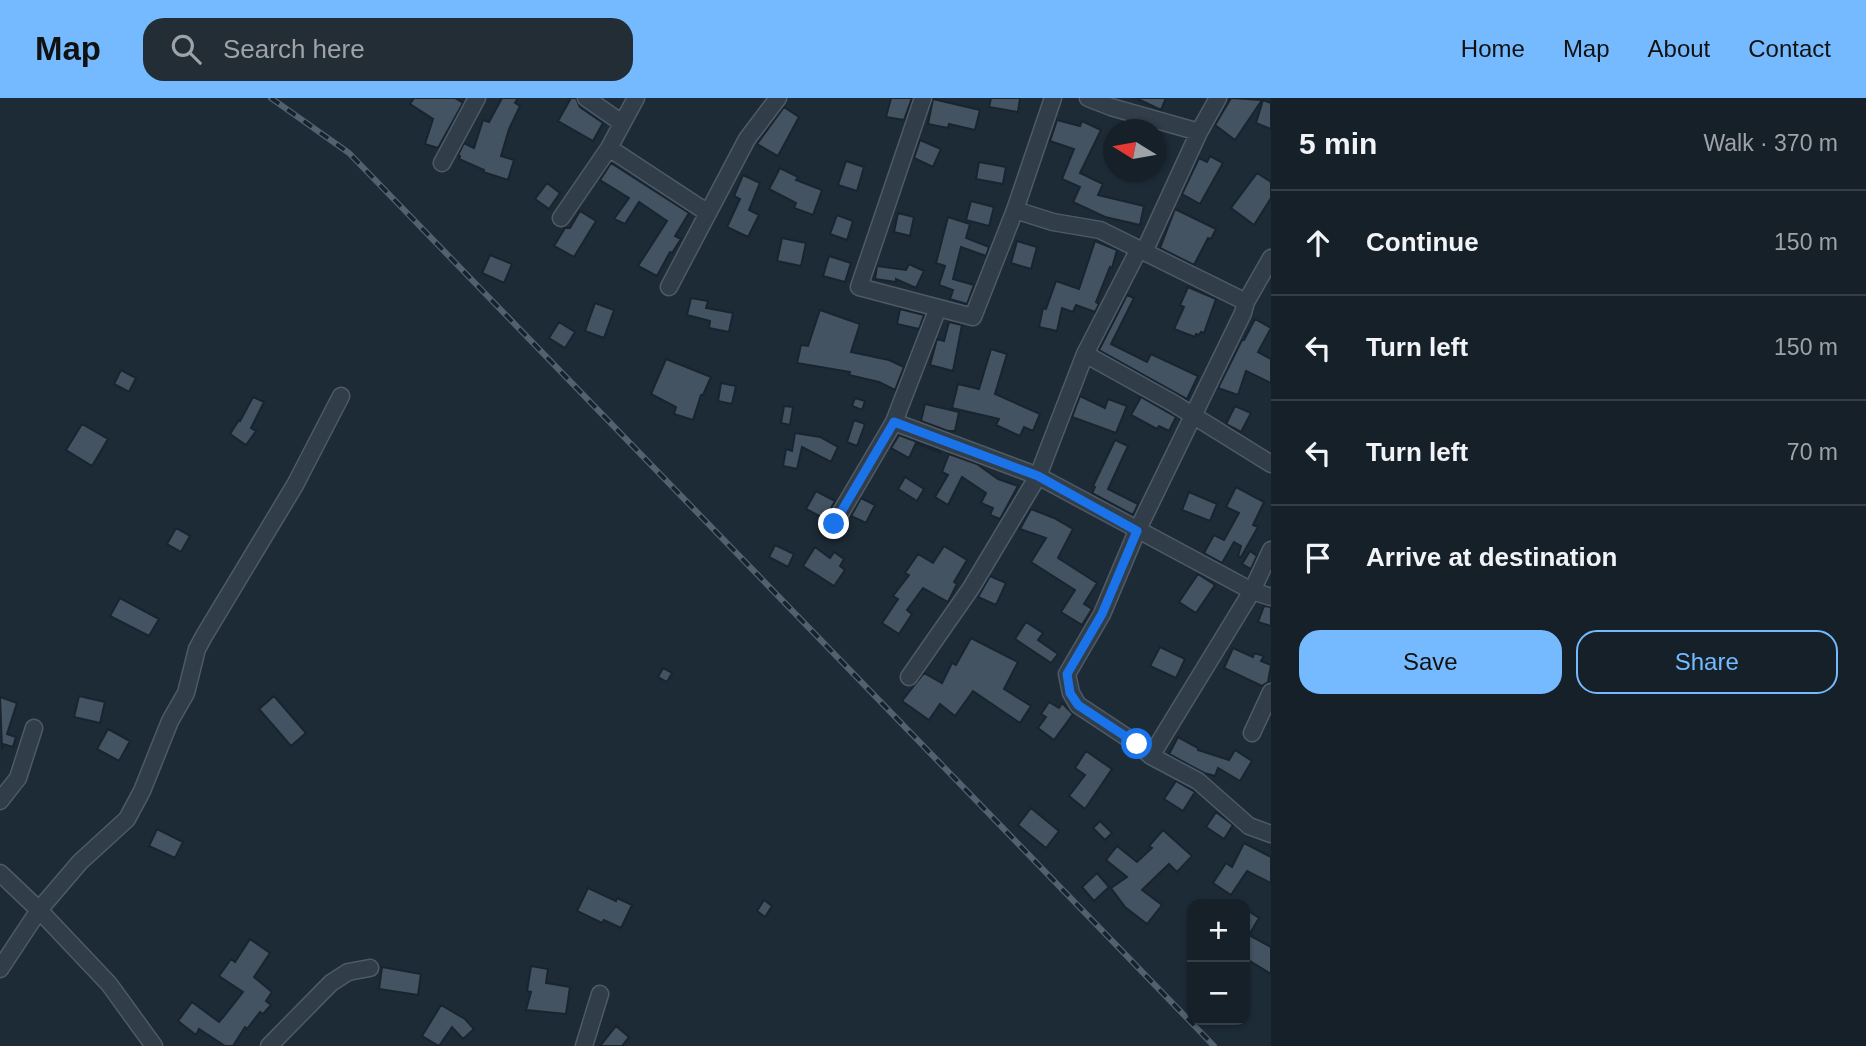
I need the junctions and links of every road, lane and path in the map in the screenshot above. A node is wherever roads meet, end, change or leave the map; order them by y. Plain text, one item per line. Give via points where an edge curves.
1 (477, 98) edge
2 (586, 98) edge
3 (636, 98) edge
4 (778, 98) edge
5 (923, 98) edge
6 (1053, 98) edge
7 (1088, 98) edge
8 (1218, 98) edge
9 (622, 123) junction
10 (1199, 132) junction
11 (609, 148) junction
12 (442, 163) dead end
13 (1015, 210) junction
14 (708, 213) junction
15 (561, 218) dead end
16 (1142, 251) junction
17 (1271, 258) edge
18 (669, 287) dead end
19 (1245, 302) junction
20 (938, 308) junction
21 (1085, 354) junction
22 (341, 396) dead end
23 (1193, 418) junction
24 (894, 422) junction
25 (1271, 464) edge
26 (1038, 476) junction
27 (834, 524) dead end
28 (1137, 531) junction
29 (1271, 550) edge
30 (1252, 591) junction
31 (1271, 597) edge
32 (909, 677) dead end
33 (1271, 692) edge
34 (34, 728) dead end
35 (1252, 733) dead end
36 (1151, 756) junction
37 (0, 802) edge
38 (1271, 834) edge
39 (0, 873) edge
40 (39, 909) junction
41 (2, 960) edge
42 (370, 968) dead end
43 (600, 994) dead end
44 (154, 1046) edge
45 (269, 1046) edge
46 (584, 1046) edge

1 - 12 street
2 - 9 street
3 - 9 street
4 - 14 street via 747,139
5 - 20 street via 859,287
6 - 13 street
7 - 10 street
8 - 10 street
9 - 11 street
10 - 16 street
11 - 14 street
11 - 15 street
13 - 16 street via 1100,230
13 - 20 street via 973,317
14 - 18 street
16 - 19 street
16 - 21 street
17 - 19 street
19 - 23 street
20 - 24 street
21 - 23 street
21 - 26 street
22 - 40 street via 296,485 197,649 186,693 127,819 80,862
23 - 25 street
23 - 28 street
24 - 26 street
24 - 27 street
26 - 28 street
26 - 32 street via 971,588
28 - 30 street
28 - 36 street via 1102,614 1067,674 1070,693 1078,705
29 - 30 street
30 - 31 street
30 - 36 street
33 - 35 street
34 - 37 street via 18,778
36 - 38 street via 1198,781 1249,826
39 - 40 street
40 - 41 street
40 - 44 street via 109,984
42 - 45 street via 348,972 331,983
43 - 46 street

